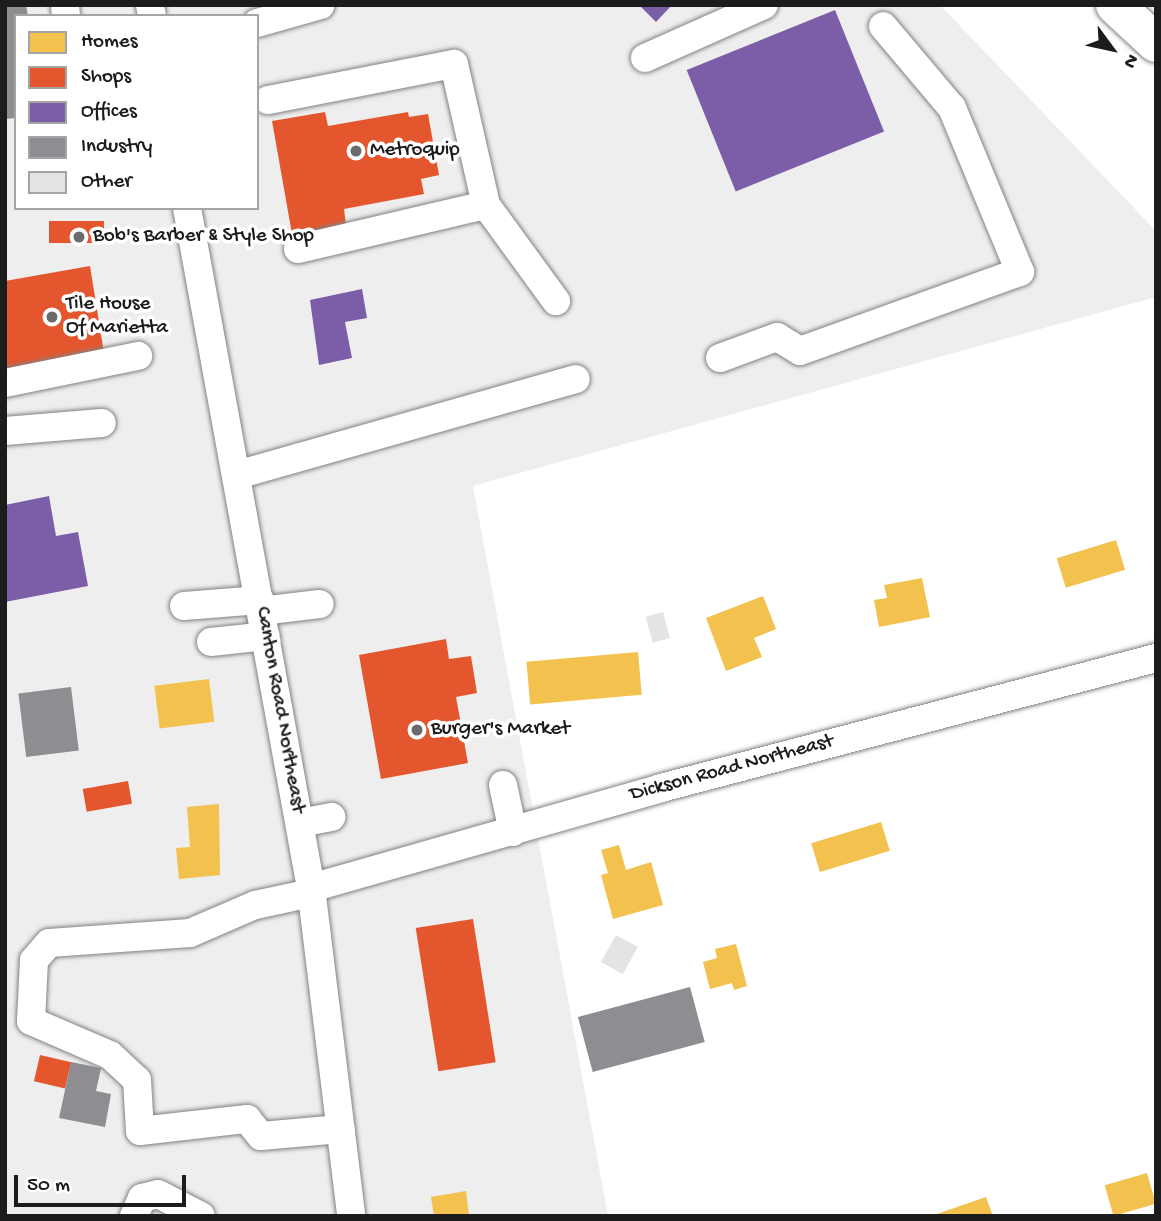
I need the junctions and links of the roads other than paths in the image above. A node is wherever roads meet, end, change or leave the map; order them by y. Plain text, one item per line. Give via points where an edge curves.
1 (321, 5) edge
2 (764, 5) edge
3 (1115, 5) edge
4 (259, 22) edge
5 (883, 26) dead end
6 (1156, 44) edge
7 (645, 58) dead end
8 (268, 100) dead end
9 (486, 205) junction
10 (187, 210) edge
11 (298, 249) dead end
12 (556, 301) dead end
13 (138, 356) dead end
14 (720, 358) dead end
15 (576, 379) dead end
16 (5, 383) edge
17 (102, 423) dead end
18 (5, 431) edge
19 (237, 475) junction
20 (320, 604) dead end
21 (184, 606) dead end
22 (262, 616) junction
23 (211, 642) dead end
24 (1156, 657) edge
25 (503, 785) dead end
26 (331, 817) dead end
27 (300, 823) junction
28 (513, 832) junction
29 (311, 890) junction
30 (341, 1129) junction
31 (346, 1214) edge
32 (134, 1216) edge
33 (201, 1216) edge

1 - 4 street
2 - 7 street
3 - 6 highway
5 - 14 street via 952,108 1020,272 800,351 777,337
8 - 9 street via 454,64
9 - 11 street
9 - 12 street
10 - 19 street, Canton Road Northeast
13 - 16 street
15 - 19 street
17 - 18 street
19 - 22 street, Canton Road Northeast
20 - 22 street
21 - 22 street
22 - 23 street
22 - 27 street, Canton Road Northeast
24 - 28 street, Dickson Road Northeast via 661,788
25 - 28 street
26 - 27 street
27 - 29 street, Canton Road Northeast
28 - 29 street, Dickson Road Northeast
29 - 30 street, Canton Road Northeast
29 - 30 street, Dickson Road Northeast via 255,905 190,933 48,943 34,960 31,1021 110,1055 137,1080 140,1131 247,1119 261,1136
30 - 31 street, Canton Road Northeast
32 - 33 street via 142,1198 158,1194

